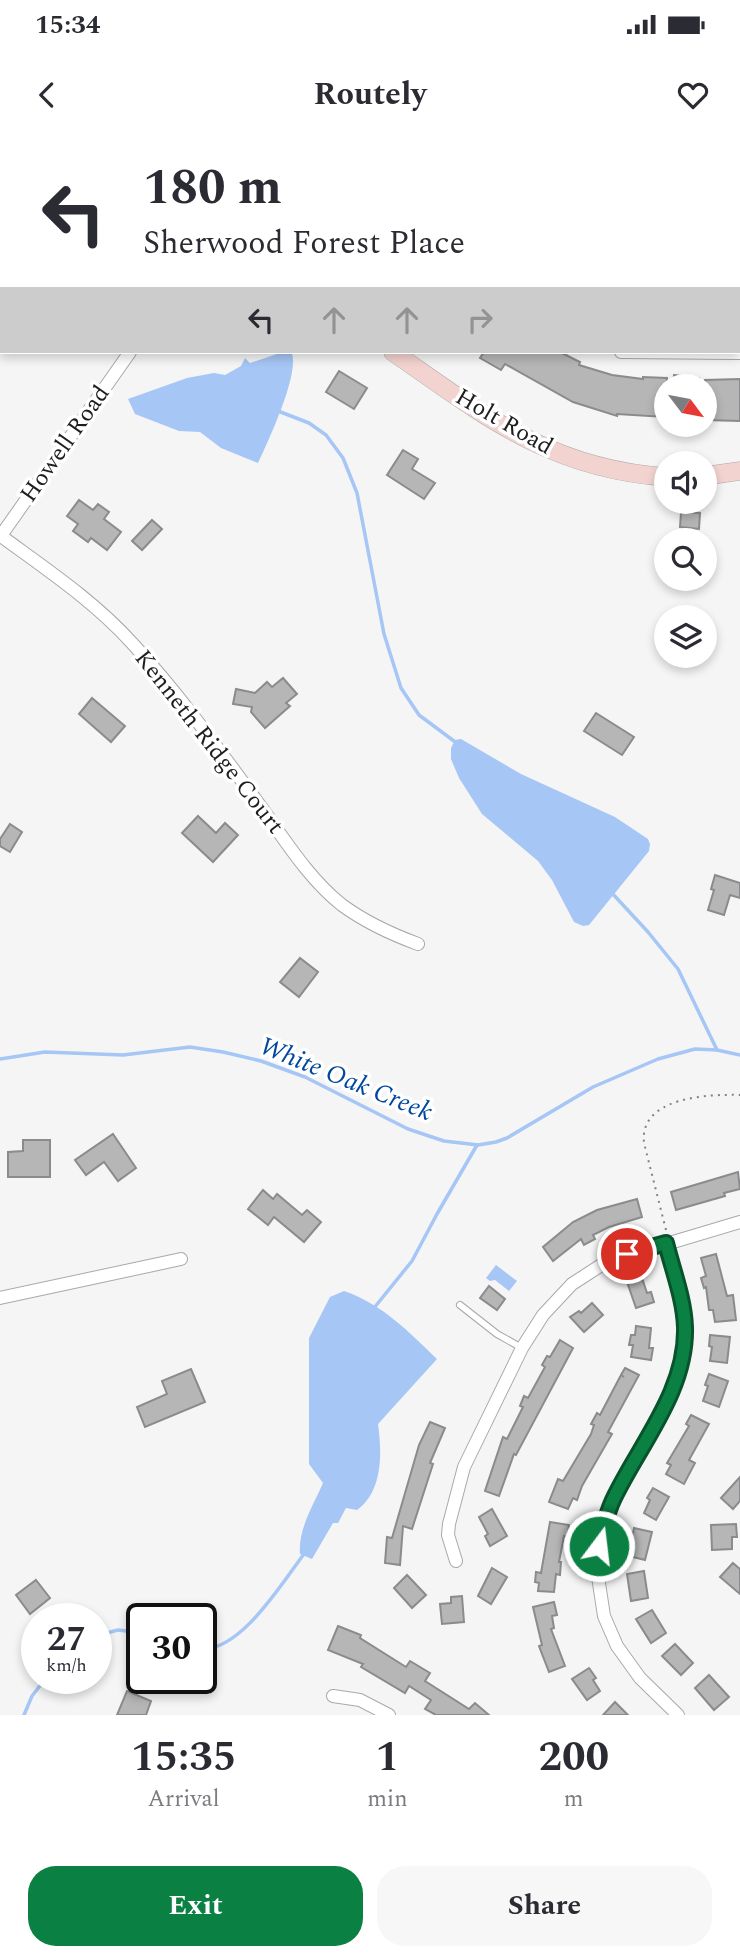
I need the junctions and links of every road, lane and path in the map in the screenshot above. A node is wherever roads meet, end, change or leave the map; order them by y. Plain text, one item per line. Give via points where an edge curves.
1 (129, 354) edge
2 (396, 354) edge
3 (740, 471) edge
4 (717, 474) edge
5 (654, 475) edge
6 (0, 536) edge
7 (418, 944) dead end
8 (740, 1095) edge
9 (740, 1222) edge
10 (666, 1243) junction
11 (181, 1259) dead end
12 (0, 1298) edge
13 (460, 1305) dead end
14 (522, 1348) junction
15 (456, 1561) dead end
16 (333, 1696) dead end
17 (389, 1715) edge
18 (678, 1715) edge

1 - 6 street, Howell Road
2 - 5 street, Holt Road via 535,444 607,469
3 - 4 street
6 - 7 street, Kenneth Ridge Court via 78,592 133,644 324,887 356,915
8 - 10 path via 694,1096 658,1111 646,1123 644,1143 668,1235
9 - 10 street
10 - 14 street via 589,1272 550,1306
10 - 18 street via 684,1315 680,1368 606,1518 597,1570 604,1616 617,1646 640,1678
11 - 12 street
13 - 14 lane
14 - 15 street via 473,1445 456,1491 448,1535
16 - 17 street via 360,1700

